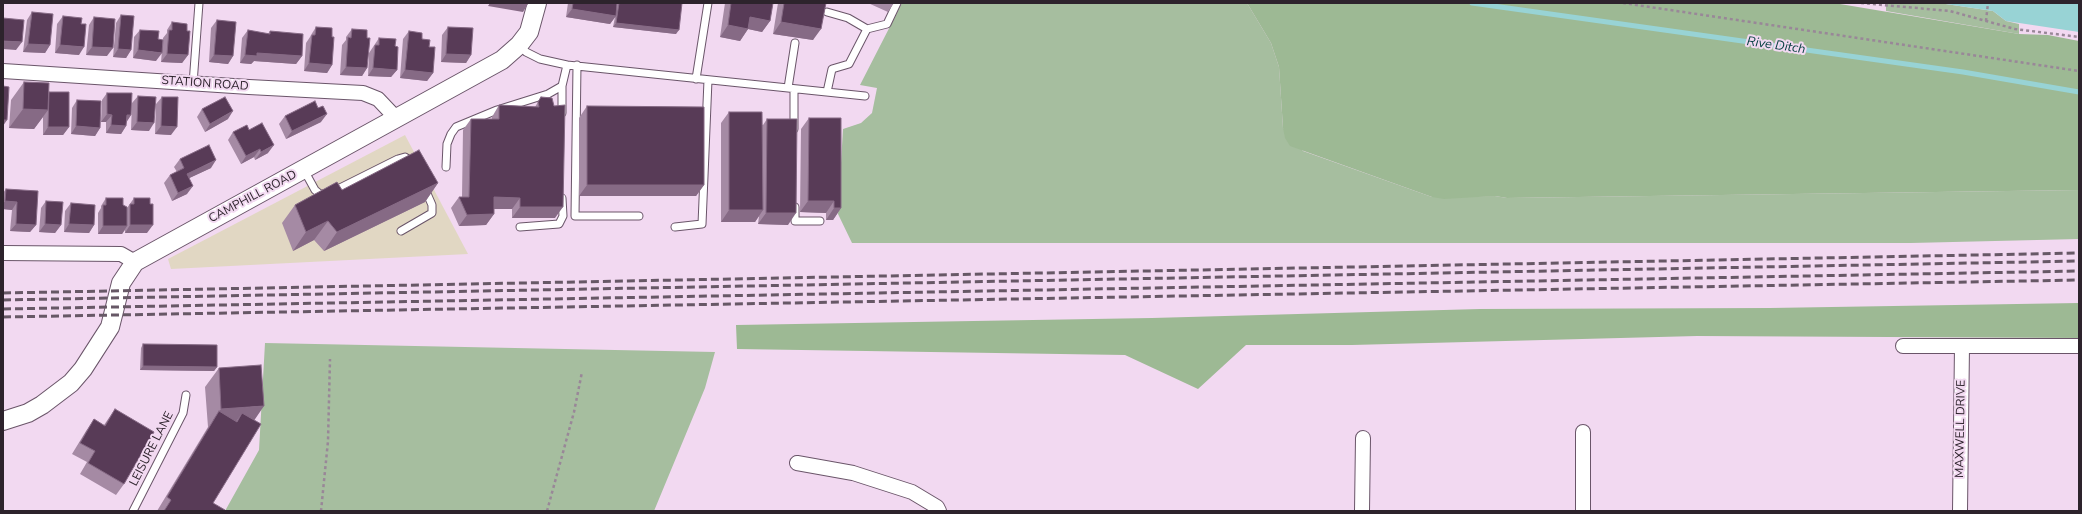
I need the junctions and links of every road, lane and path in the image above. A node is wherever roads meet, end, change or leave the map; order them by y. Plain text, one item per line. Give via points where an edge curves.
1 (199, 3) edge
2 (537, 3) edge
3 (708, 3) edge
4 (897, 3) edge
5 (1623, 3) edge
6 (1861, 3) edge
7 (1988, 3) edge
8 (827, 12) edge
9 (1986, 20) junction
10 (867, 30) junction
11 (2079, 36) edge
12 (795, 43) dead end
13 (519, 45) junction
14 (567, 64) junction
15 (577, 66) junction
16 (3, 71) edge
17 (2079, 71) edge
18 (696, 79) junction
19 (708, 80) junction
20 (193, 84) junction
21 (562, 86) junction
22 (791, 89) junction
23 (827, 92) junction
24 (865, 96) dead end
25 (397, 119) junction
26 (562, 124) edge
27 (794, 136) edge
28 (446, 167) dead end
29 (304, 169) junction
30 (416, 170) edge
31 (422, 184) edge
32 (562, 192) edge
33 (795, 198) edge
34 (639, 216) dead end
35 (820, 222) dead end
36 (520, 227) dead end
37 (676, 227) dead end
38 (401, 231) dead end
39 (3, 253) edge
40 (135, 262) junction
41 (1903, 346) dead end
42 (1962, 346) junction
43 (2079, 346) edge
44 (330, 359) dead end
45 (582, 372) dead end
46 (186, 395) dead end
47 (3, 421) edge
48 (1583, 432) dead end
49 (1363, 438) dead end
50 (797, 463) dead end
51 (133, 511) edge
52 (321, 511) edge
53 (546, 511) edge
54 (939, 511) edge
55 (1362, 511) edge
56 (1583, 511) edge
57 (1960, 511) edge

1 - 20 lane
2 - 13 street, CAMPHILL ROAD via 531,28
3 - 18 lane
4 - 10 lane via 887,24
5 - 17 path
6 - 9 path via 1950,11
7 - 9 path
8 - 10 lane via 848,18
9 - 11 path via 2015,29
10 - 23 lane via 849,64 832,69
12 - 22 lane
13 - 14 lane via 540,59
13 - 25 street, CAMPHILL ROAD via 491,67
14 - 15 lane
14 - 21 lane
15 - 18 lane
15 - 34 lane via 575,216
16 - 20 street, STATION ROAD
18 - 19 lane
19 - 22 lane
19 - 37 lane via 702,224
20 - 25 street, STATION ROAD via 363,93 378,99
21 - 26 lane
21 - 28 lane via 548,94 497,110 456,127 447,144
22 - 23 lane
22 - 27 lane
23 - 24 lane
25 - 29 street, CAMPHILL ROAD
29 - 30 lane via 315,190 320,194 328,194 405,157 410,159
29 - 40 street, CAMPHILL ROAD
31 - 38 lane via 432,205 432,213
32 - 36 lane via 563,216 559,224
33 - 35 lane via 795,221
39 - 40 street via 121,254
40 - 47 street, CAMPHILL ROAD via 121,283 110,327 83,370 71,383 42,405 28,413
41 - 42 street
42 - 43 street
42 - 57 street, MAXWELL DRIVE
44 - 52 path via 329,426
45 - 53 path via 574,412
46 - 51 lane, LEISURE LANE via 183,413
48 - 56 street
49 - 55 street
50 - 54 street via 853,473 912,492 937,507

